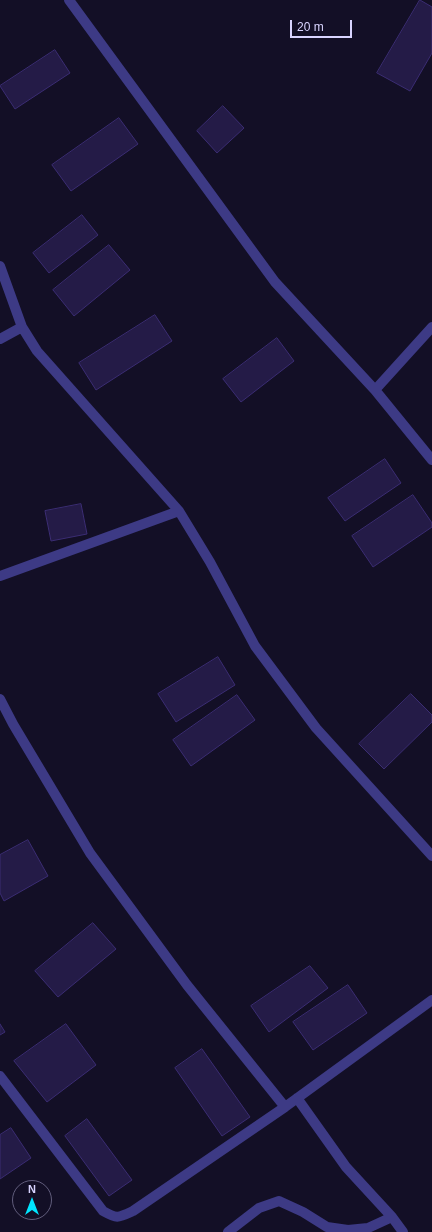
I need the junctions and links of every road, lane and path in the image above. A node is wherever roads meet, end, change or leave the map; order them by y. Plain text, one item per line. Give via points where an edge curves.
1 (68, 0) edge
2 (0, 266) edge
3 (22, 327) junction
4 (432, 327) edge
5 (0, 340) edge
6 (375, 390) junction
7 (432, 460) edge
8 (179, 511) junction
9 (0, 576) edge
10 (0, 699) edge
11 (432, 856) edge
12 (432, 1000) edge
13 (0, 1076) edge
14 (298, 1098) junction
15 (285, 1107) junction
16 (392, 1217) junction
17 (228, 1232) edge
18 (403, 1232) edge

1 - 6 street via 275,282
2 - 3 street
3 - 5 street
3 - 8 street via 37,351
4 - 6 street
6 - 7 street
8 - 9 street
8 - 11 street via 255,646 316,728
10 - 15 street via 90,853 187,985
12 - 14 street
13 - 15 street via 102,1211 114,1217 133,1211
14 - 15 street
14 - 16 street via 346,1167
16 - 17 street via 368,1228 348,1230 327,1227 279,1201 259,1208
16 - 18 street

